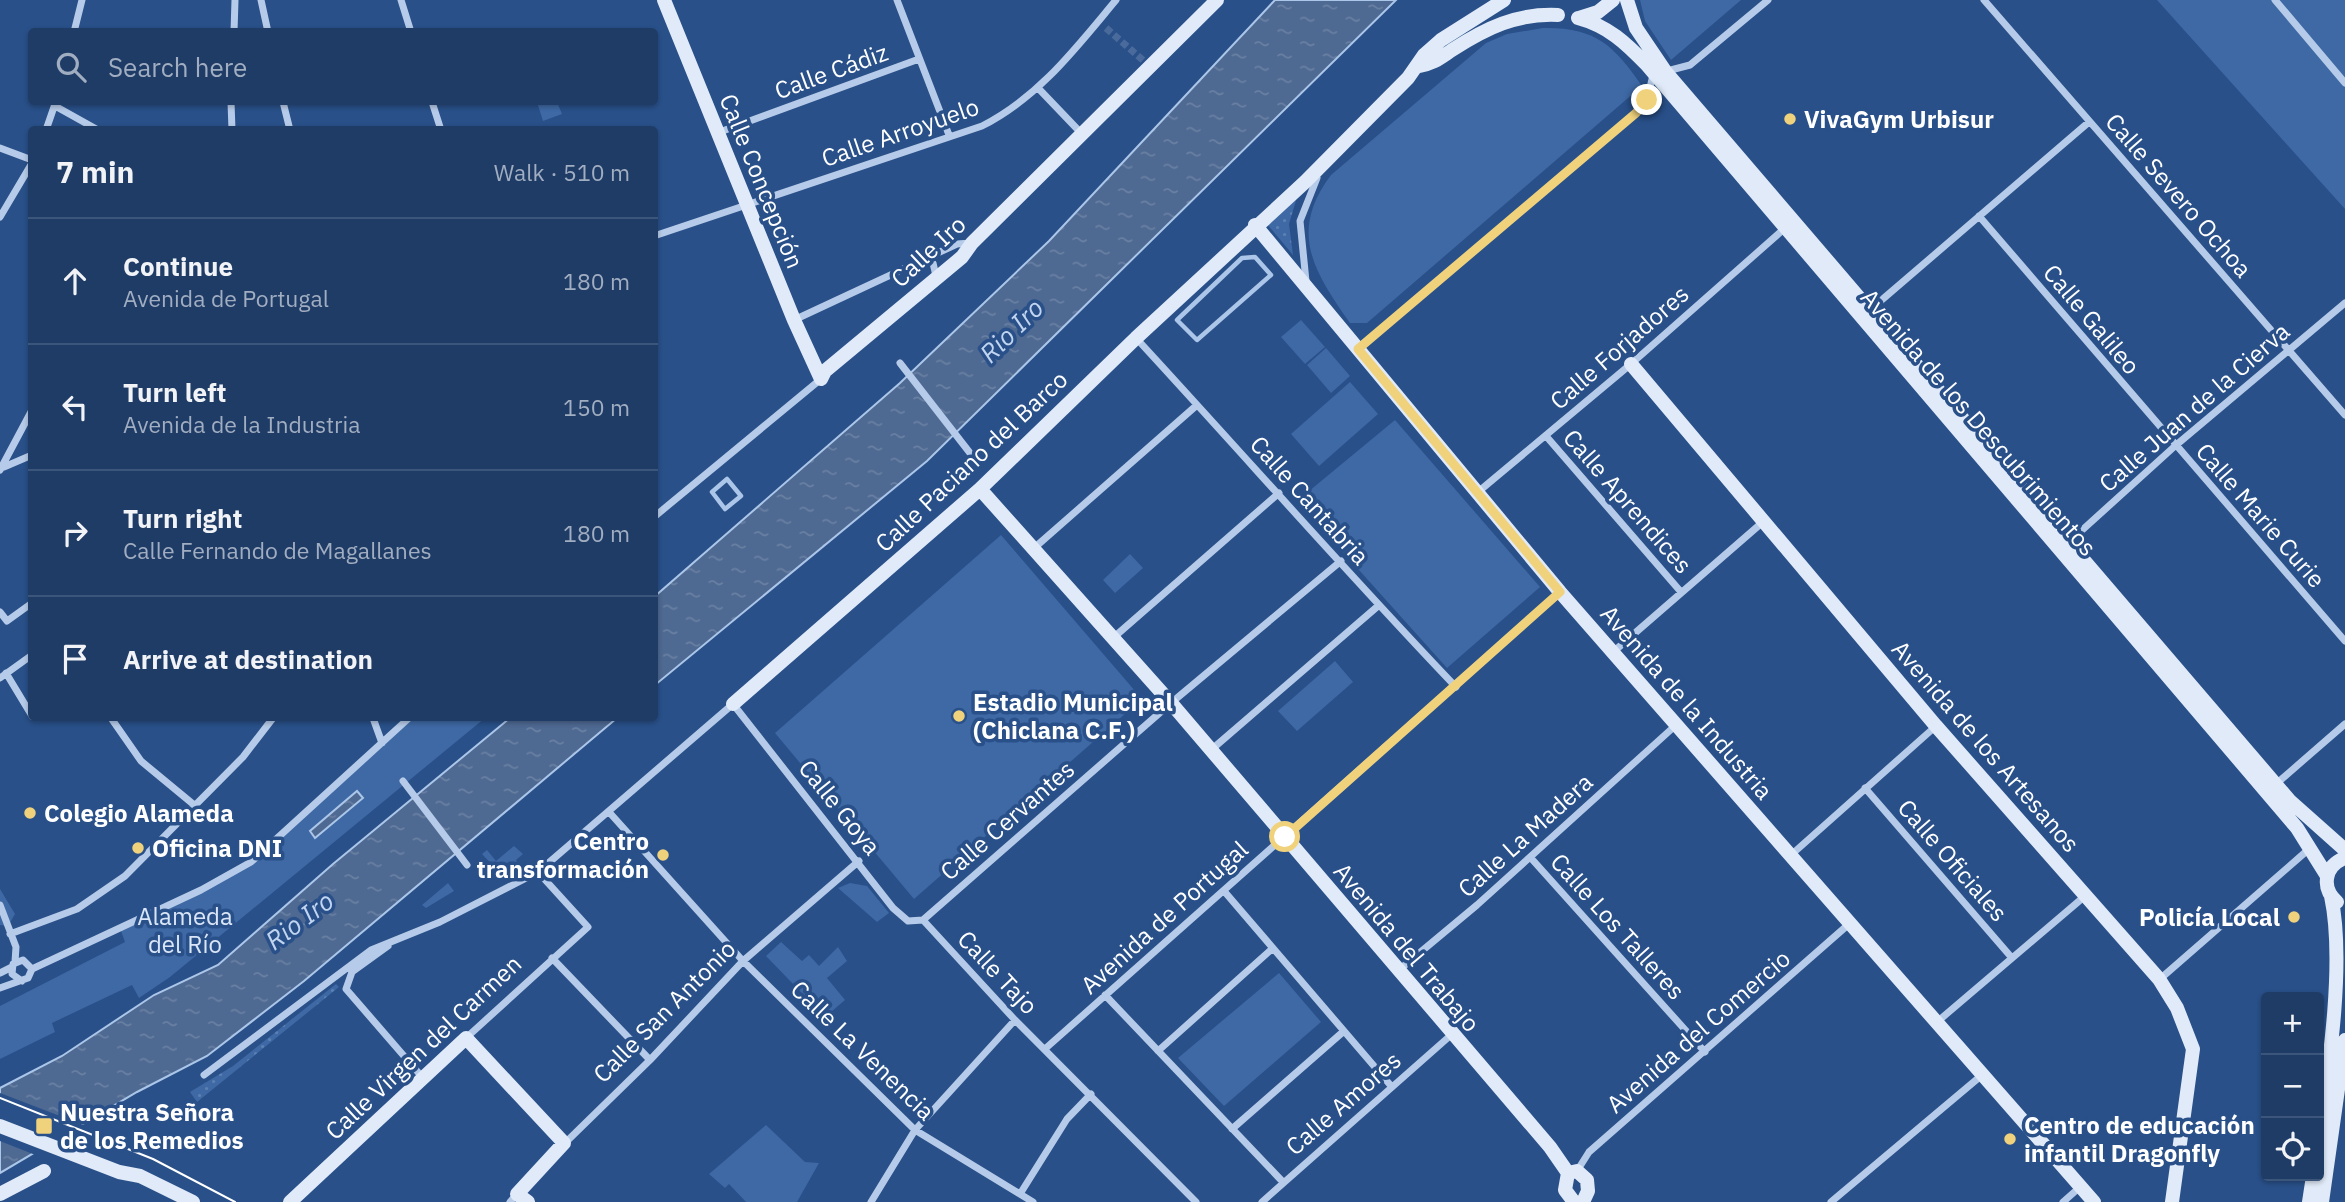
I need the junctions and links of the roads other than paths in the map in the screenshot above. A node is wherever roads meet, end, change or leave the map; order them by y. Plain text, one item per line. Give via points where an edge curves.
1 (82, 0) edge
2 (235, 0) edge
3 (261, 0) edge
4 (401, 0) edge
5 (897, 0) edge
6 (1116, 0) edge
7 (1217, 0) edge
8 (1504, 0) edge
9 (1537, 0) edge
10 (1613, 0) edge
11 (1628, 0) edge
12 (1768, 0) edge
13 (1984, 0) edge
14 (2275, 0) edge
15 (669, 1) edge
16 (1558, 15) junction
17 (1578, 18) junction
18 (1098, 21) junction
19 (75, 28) edge
20 (234, 28) edge
21 (267, 28) edge
22 (410, 28) edge
23 (1106, 28) tunnel mouth
24 (919, 59) junction
25 (1419, 66) junction
26 (1659, 73) junction
27 (2345, 83) edge
28 (1039, 89) junction
29 (55, 105) edge
30 (57, 105) edge
31 (231, 105) edge
32 (285, 105) edge
33 (433, 105) edge
34 (2089, 122) junction
35 (47, 126) edge
36 (91, 126) edge
37 (232, 126) edge
38 (289, 126) edge
39 (440, 126) edge
40 (717, 133) junction
41 (949, 135) junction
42 (1082, 135) junction
43 (0, 148) edge
44 (1331, 156) junction
45 (28, 159) edge
46 (28, 168) edge
47 (748, 204) junction
48 (1979, 216) junction
49 (0, 217) edge
50 (1255, 225) junction
51 (1783, 229) junction
52 (658, 235) edge
53 (972, 243) junction
54 (922, 260) junction
55 (934, 280) junction
56 (1309, 292) junction
57 (2345, 303) edge
58 (1870, 310) junction
59 (794, 320) junction
60 (1136, 338) junction
61 (1358, 349) junction
62 (2288, 350) junction
63 (900, 363) dead end
64 (1631, 364) junction
65 (821, 379) junction
66 (1197, 405) junction
67 (2345, 415) edge
68 (28, 417) edge
69 (1546, 436) junction
70 (2175, 446) junction
71 (970, 453) dead end
72 (28, 458) edge
73 (1, 468) edge
74 (980, 489) junction
75 (1478, 492) junction
76 (1279, 493) junction
77 (658, 514) edge
78 (1765, 520) junction
79 (2069, 542) junction
80 (1032, 550) junction
81 (1341, 561) junction
82 (1560, 592) junction
83 (1681, 592) junction
84 (1378, 606) junction
85 (28, 607) edge
86 (0, 612) edge
87 (1113, 638) junction
88 (2345, 641) edge
89 (1612, 653) junction
90 (28, 657) edge
91 (3, 675) edge
92 (1456, 687) junction
93 (1171, 703) junction
94 (733, 705) junction
95 (28, 711) edge
96 (113, 721) edge
97 (270, 721) edge
98 (374, 721) edge
99 (406, 721) edge
100 (2345, 724) edge
101 (1676, 725) junction
102 (1936, 726) junction
103 (382, 743) junction
104 (1212, 750) junction
105 (402, 781) dead end
106 (2276, 784) junction
107 (1865, 788) junction
108 (193, 804) junction
109 (609, 812) junction
110 (1285, 837) junction
111 (2311, 848) junction
112 (2345, 850) edge
113 (1791, 855) junction
114 (1530, 857) junction
115 (2345, 858) edge
116 (859, 861) junction
117 (467, 865) dead end
118 (538, 872) junction
119 (2327, 876) junction
120 (1224, 891) junction
121 (2086, 895) junction
122 (2331, 896) junction
123 (0, 905) edge
124 (2345, 905) edge
125 (923, 920) junction
126 (1849, 924) junction
127 (6, 928) edge
128 (397, 939) junction
129 (1273, 948) junction
130 (552, 958) junction
131 (2012, 958) junction
132 (743, 961) junction
133 (13, 965) junction
134 (32, 969) junction
135 (1398, 971) junction
136 (0, 973) edge
137 (2159, 979) junction
138 (22, 981) junction
139 (0, 988) edge
140 (1105, 995) junction
141 (1015, 1020) junction
142 (1936, 1024) junction
143 (1344, 1031) junction
144 (1451, 1035) junction
145 (466, 1038) junction
146 (2345, 1040) edge
147 (1045, 1048) junction
148 (1158, 1051) junction
149 (1705, 1052) junction
150 (650, 1060) junction
151 (204, 1075) dead end
152 (1982, 1075) junction
153 (423, 1079) junction
154 (1392, 1087) junction
155 (1091, 1094) junction
156 (2322, 1118) edge
157 (0, 1126) edge
158 (1231, 1129) junction
159 (915, 1130) junction
160 (564, 1143) junction
161 (44, 1171) dead end
162 (1573, 1172) junction
163 (124, 1174) junction
164 (1282, 1181) junction
165 (2312, 1181) edge
166 (2080, 1187) junction
167 (0, 1194) edge
168 (1020, 1194) junction
169 (518, 1199) edge
170 (1582, 1199) edge
171 (171, 1202) edge
172 (193, 1202) edge
173 (290, 1202) edge
174 (871, 1202) edge
175 (1032, 1202) edge
176 (1196, 1202) edge
177 (1262, 1202) edge
178 (1830, 1202) edge
179 (2063, 1202) edge
180 (2094, 1202) edge
181 (2172, 1202) edge
182 (2309, 1202) edge
183 (2322, 1202) edge

1 - 19 street
2 - 20 street
3 - 21 street
4 - 22 street
5 - 24 street
6 - 18 street, Calle Arroyuelo
7 - 42 street, Calle Iro via 1147,64
8 - 25 street, Calle Paciano del Barco via 1441,40
9 - 16 street
10 - 17 street via 1598,12
11 - 26 street, Avenida de los Descubrimientos via 1636,28
12 - 26 street via 1690,65
13 - 34 street, Calle Severo Ochoa
14 - 27 street
15 - 40 street, Calle Concepción
16 - 17 street, Avenida de los Descubrimientos
16 - 25 street, Calle Paciano del Barco via 1540,14 1493,25 1433,64
17 - 26 street, Avenida de los Descubrimientos via 1599,23
18 - 23 street
18 - 28 street, Calle Arroyuelo
24 - 40 street, Calle Cádiz
24 - 41 street
25 - 44 street, Calle Paciano del Barco
26 - 51 street, Avenida de los Descubrimientos
26 - 58 street, Avenida de los Descubrimientos
26 - 61 street via 1636,113
28 - 41 street, Calle Arroyuelo via 982,126
28 - 42 street
29 - 35 street
30 - 36 street
31 - 37 street
32 - 38 street
33 - 39 street
34 - 48 street
34 - 62 street, Calle Severo Ochoa
40 - 47 street, Calle Concepción
41 - 47 street, Calle Arroyuelo
42 - 53 street, Calle Iro
43 - 45 street
44 - 50 street, Calle Paciano del Barco
44 - 56 street via 1313,183 1300,221
46 - 49 street
47 - 52 street, Calle Arroyuelo
47 - 59 street, Calle Concepción
48 - 58 street
48 - 70 street, Calle Galileo
50 - 56 street, Avenida de la Industria
50 - 60 street, Calle Paciano del Barco
51 - 64 street, Calle Forjadores
51 - 111 street, Avenida de los Descubrimientos
53 - 54 street via 957,244
53 - 55 street, Calle Iro
54 - 55 street via 935,266
54 - 59 street
55 - 65 street, Calle Iro
56 - 61 street, Avenida de la Industria
57 - 62 street, Calle Juan de la Cierva
58 - 79 street, Avenida de los Descubrimientos
59 - 65 street, Calle Concepción
60 - 66 street, Calle Cantabria
60 - 74 street, Calle Paciano del Barco
61 - 75 street, Avenida de la Industria
62 - 67 street, Calle Severo Ochoa
62 - 70 street, Calle Juan de la Cierva
63 - 71 street
64 - 69 street, Calle Forjadores
64 - 78 street, Avenida de los Artesanos
65 - 77 street, Calle Iro
66 - 76 street, Calle Cantabria
66 - 80 street
68 - 73 street
69 - 75 street, Calle Forjadores
69 - 83 street, Calle Aprendices
70 - 79 street, Calle Juan de la Cierva
70 - 88 street, Calle Marie Curie
72 - 73 street
74 - 80 street, Avenida del Trabajo
74 - 94 street, Calle Paciano del Barco
75 - 82 street, Avenida de la Industria
76 - 81 street, Calle Cantabria
76 - 87 street
78 - 83 street
78 - 102 street, Avenida de los Artesanos
79 - 106 street, Avenida de los Descubrimientos
80 - 87 street, Avenida del Trabajo
81 - 84 street, Calle Cantabria
81 - 93 street, Calle Cervantes
82 - 89 street, Avenida de la Industria
82 - 92 street, Avenida de Portugal
83 - 89 street
84 - 92 street, Calle Cantabria
84 - 104 street
85 - 86 street via 7,621
87 - 93 street, Avenida del Trabajo
89 - 101 street, Avenida de la Industria
90 - 91 street
91 - 95 street
92 - 110 street, Avenida de Portugal
93 - 104 street, Avenida del Trabajo
93 - 125 street, Calle Cervantes
94 - 109 street, Calle Paciano del Barco
94 - 116 street, Calle Goya
96 - 108 street via 141,761
97 - 108 street via 243,757
98 - 103 street
99 - 103 street
100 - 106 street
101 - 113 street, Avenida de la Industria
101 - 114 street, Calle La Madera
102 - 107 street
102 - 121 street, Avenida de los Artesanos
103 - 134 street via 251,862
104 - 110 street, Avenida del Trabajo
105 - 117 street
106 - 112 street, Avenida de los Descubrimientos
107 - 113 street
107 - 131 street, Calle Oficiales
108 - 127 street via 125,876 77,909
109 - 118 street, Calle Paciano del Barco
109 - 132 street, Calle La Venencia
110 - 120 street, Avenida de Portugal
110 - 135 street, Avenida del Trabajo
111 - 119 street, Avenida de los Descubrimientos
111 - 137 street
113 - 126 street, Avenida de la Industria
114 - 135 street, Calle La Madera
114 - 149 street, Calle Los Talleres
115 - 119 street via 2334,864
116 - 125 street, Calle Goya via 908,921
116 - 132 street, Calle San Antonio
118 - 128 street, Calle Paciano del Barco
118 - 130 street, Calle Virgen del Carmen via 588,927
119 - 122 street, Avenida de los Descubrimientos
120 - 129 street
120 - 140 street, Avenida de Portugal
121 - 131 street
121 - 137 street, Avenida de los Artesanos
122 - 124 street
122 - 156 street via 2339,915 2343,964
123 - 127 street
125 - 141 street, Calle Tajo
126 - 142 street, Avenida de la Industria
126 - 149 street, Avenida del Comercio
127 - 133 street via 16,947
128 - 151 street via 371,950
128 - 153 street via 352,972 346,989
129 - 143 street
129 - 148 street
130 - 145 street, Calle Virgen del Carmen
130 - 150 street
131 - 142 street
132 - 150 street, Calle San Antonio
132 - 159 street, Calle La Venencia
133 - 134 street via 27,961
133 - 136 street
133 - 138 street via 13,976
134 - 138 street
135 - 144 street, Avenida del Trabajo
137 - 181 street, Avenida de los Artesanos via 2177,1008 2193,1049
138 - 139 street
140 - 147 street, Avenida de Portugal
140 - 148 street
141 - 147 street, Calle Tajo
141 - 159 street
142 - 152 street, Avenida de la Industria
143 - 154 street
143 - 158 street
144 - 154 street, Calle Amores
144 - 162 street, Avenida del Trabajo
145 - 153 street, Calle Virgen del Carmen
145 - 160 street
146 - 183 street
147 - 155 street, Calle Tajo
148 - 158 street
149 - 162 street, Avenida del Comercio via 1589,1152
150 - 160 street, Calle San Antonio
152 - 166 street, Avenida de la Industria
152 - 178 street
153 - 173 street, Calle Virgen del Carmen
154 - 164 street, Calle Amores
155 - 168 street via 1067,1119
155 - 176 street, Calle Tajo
157 - 163 street
158 - 164 street
159 - 168 street, Calle La Venencia
159 - 174 street
160 - 169 street, Calle San Antonio
161 - 167 street
162 - 170 street, Avenida del Trabajo via 1587,1180
162 - 170 street via 1564,1185
163 - 171 street
163 - 172 street
164 - 177 street, Calle Amores
165 - 182 street
166 - 179 street
166 - 180 street, Avenida de la Industria
168 - 175 street, Calle La Venencia

